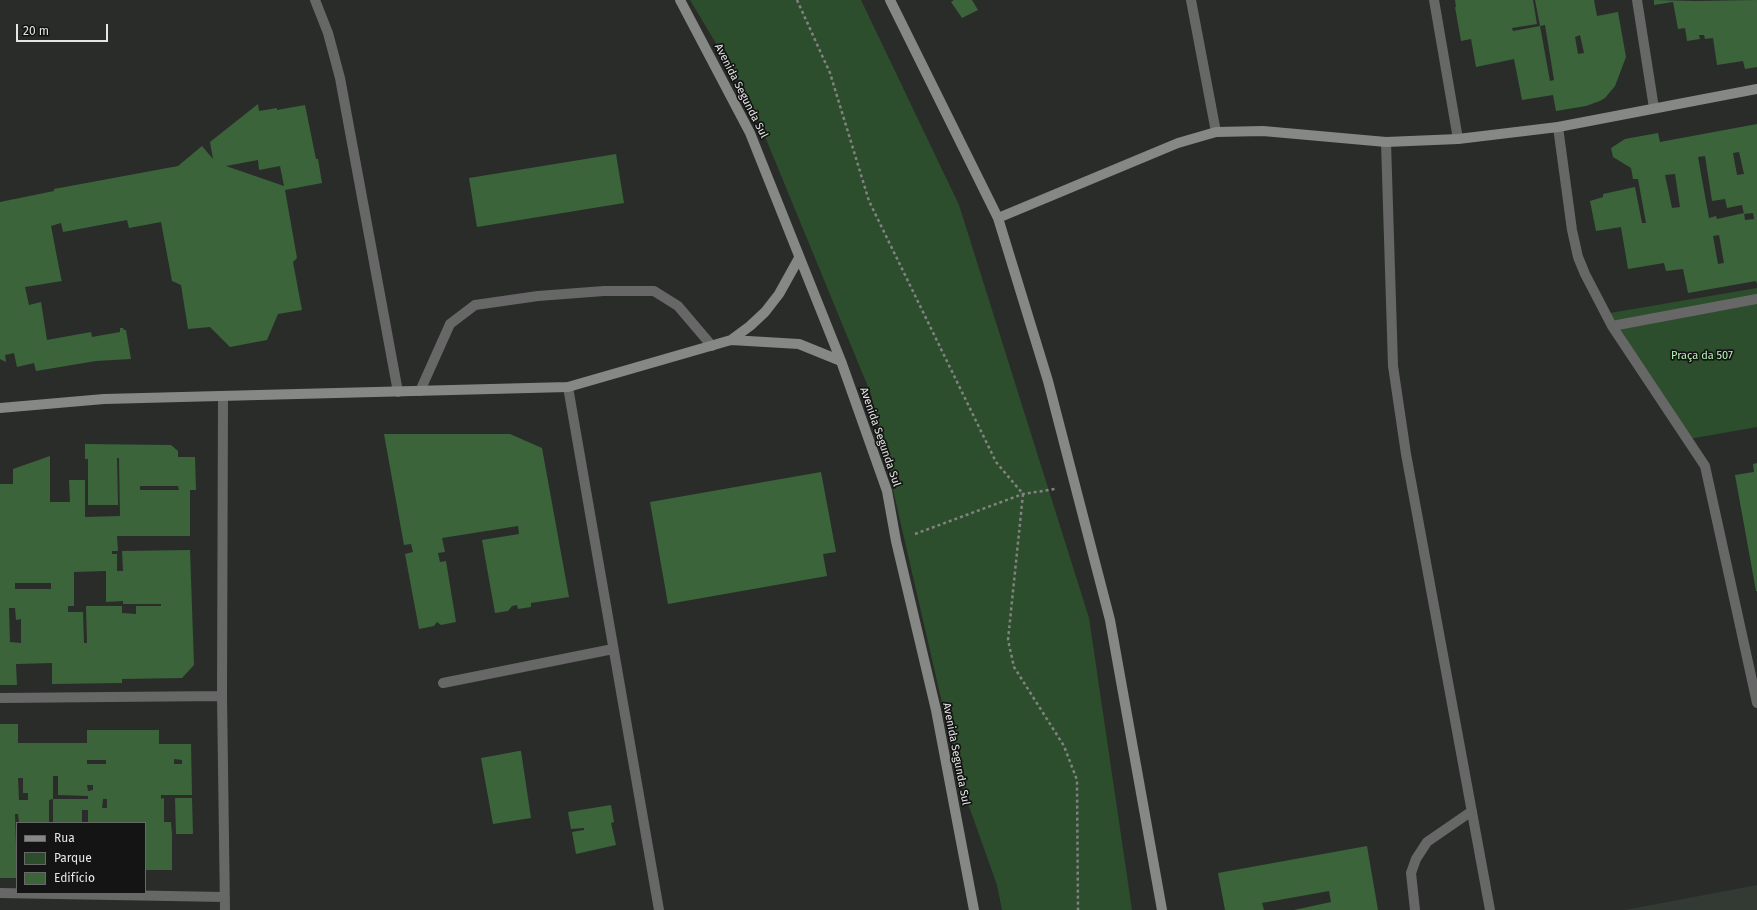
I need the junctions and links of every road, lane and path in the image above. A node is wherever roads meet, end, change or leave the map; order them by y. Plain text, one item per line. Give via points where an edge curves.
1 (316, 0) edge
2 (680, 0) edge
3 (797, 0) edge
4 (890, 0) edge
5 (1191, 0) edge
6 (1434, 0) edge
7 (1637, 0) edge
8 (1757, 89) edge
9 (1654, 108) junction
10 (1558, 128) junction
11 (1216, 132) junction
12 (1458, 139) junction
13 (1386, 142) junction
14 (998, 218) junction
15 (799, 258) junction
16 (1757, 298) edge
17 (1612, 326) junction
18 (731, 340) junction
19 (712, 346) junction
20 (841, 361) junction
21 (568, 387) junction
22 (420, 391) junction
23 (398, 392) junction
24 (223, 397) junction
25 (0, 408) edge
26 (1076, 485) junction
27 (1023, 494) junction
28 (896, 541) junction
29 (613, 649) junction
30 (443, 683) dead end
31 (222, 696) junction
32 (0, 698) edge
33 (1757, 703) edge
34 (1472, 812) junction
35 (0, 894) edge
36 (224, 897) junction
37 (224, 910) edge
38 (659, 910) edge
39 (974, 910) edge
40 (1078, 910) edge
41 (1162, 910) edge
42 (1415, 910) edge
43 (1490, 910) edge

1 - 23 street via 340,78
2 - 15 main road, Avenida Segunda Sul via 750,133
3 - 27 path via 830,73 869,201 996,462
4 - 14 main road
5 - 11 street
6 - 12 street
7 - 9 street
8 - 9 main road
9 - 10 main road
10 - 12 main road
10 - 17 street via 1578,257
11 - 13 main road via 1263,131
11 - 14 main road via 1178,143
12 - 13 main road
13 - 34 street via 1392,366
14 - 26 main road via 1048,381
15 - 18 main road via 779,294 750,326
15 - 20 main road, Avenida Segunda Sul
16 - 17 street
17 - 33 street via 1705,466
18 - 19 main road
18 - 20 main road via 799,344
19 - 21 main road
19 - 22 street via 678,306 654,291 604,291 538,296 475,305 450,324
20 - 28 main road, Avenida Segunda Sul via 887,491
21 - 22 main road
21 - 29 street
22 - 23 main road
23 - 24 main road
24 - 25 main road via 104,399
24 - 31 street
26 - 27 path
26 - 41 main road via 1110,620
27 - 28 path
27 - 40 path via 1008,640 1014,667 1064,746 1077,780
28 - 39 main road, Avenida Segunda Sul via 936,710
29 - 30 street
29 - 38 street
31 - 32 street
31 - 36 street
34 - 42 street via 1427,842 1416,859 1411,873
34 - 43 street
35 - 36 street
36 - 37 street

